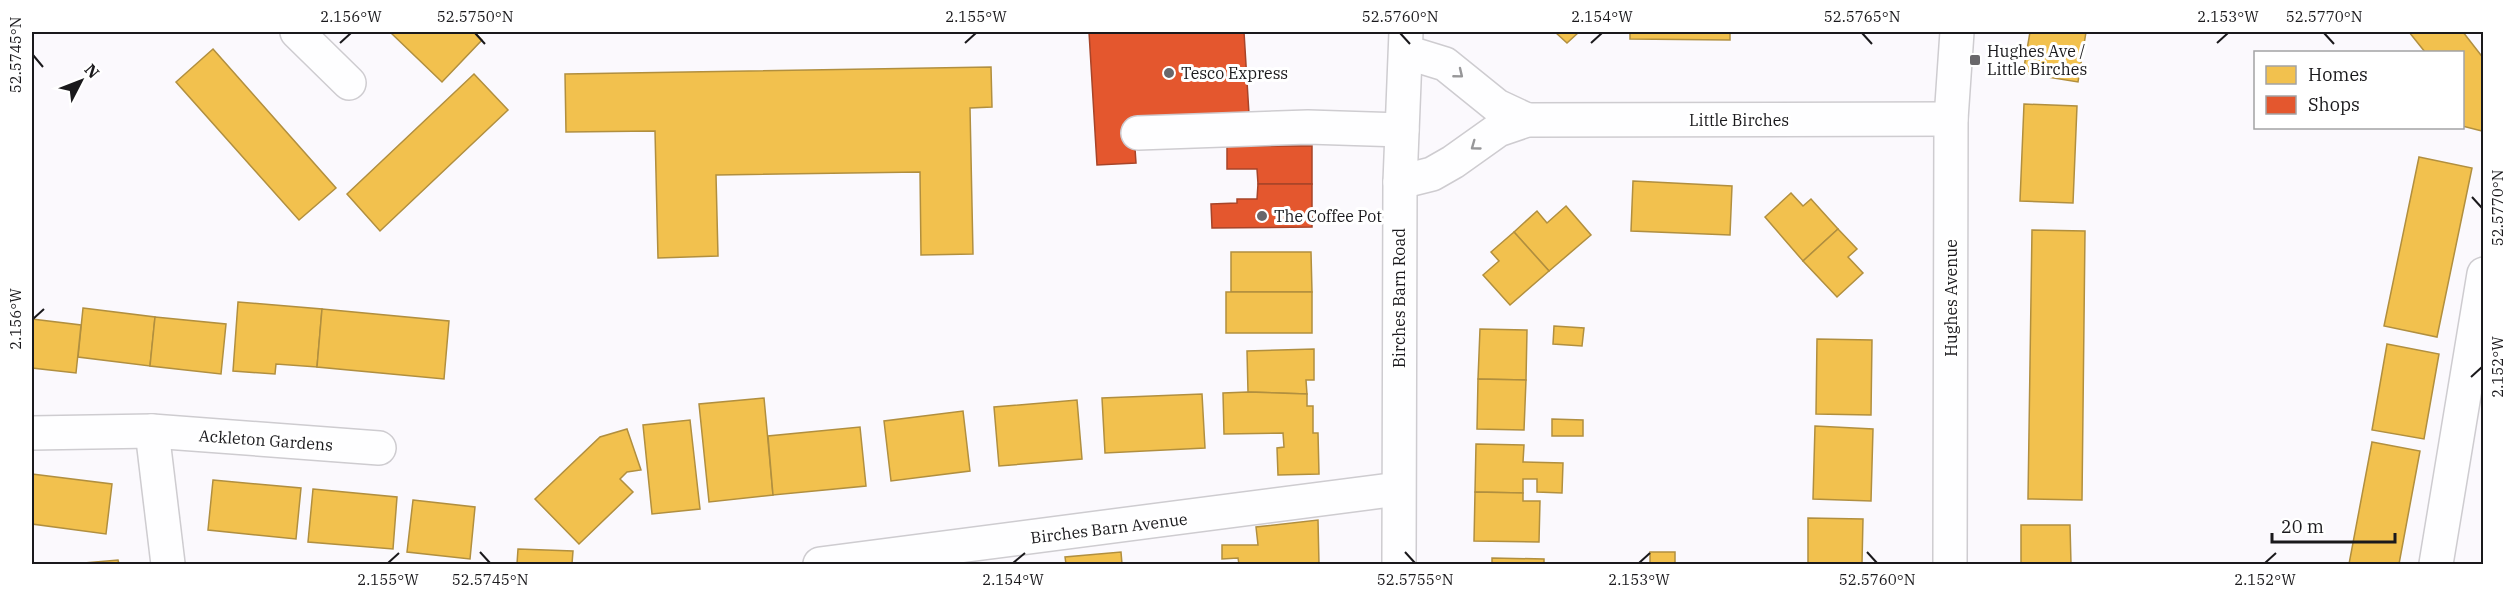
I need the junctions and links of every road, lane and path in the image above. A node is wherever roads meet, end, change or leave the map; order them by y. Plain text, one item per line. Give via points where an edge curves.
1 (297, 32) edge
2 (1958, 32) edge
3 (1406, 42) edge
4 (349, 83) dead end
5 (1951, 119) junction
6 (1527, 120) junction
7 (1402, 130) junction
8 (1138, 133) dead end
9 (1400, 182) junction
10 (2484, 274) edge
11 (152, 431) junction
12 (32, 433) edge
13 (379, 448) dead end
14 (1398, 489) junction
15 (168, 564) edge
16 (820, 564) edge
17 (1399, 564) edge
18 (1950, 564) edge
19 (2436, 564) edge

1 - 4 street
2 - 5 street, Hughes Avenue
3 -> 6 street, Little Birches via 1445,64 1497,106
3 - 7 street, Birches Barn Road
5 - 6 street, Little Birches
5 - 18 street, Hughes Avenue
6 -> 9 street, Little Birches via 1498,130 1432,174
7 - 8 street via 1308,127
7 - 9 street, Birches Barn Road
9 - 14 street, Birches Barn Road
10 - 19 street
11 - 12 street, Ackleton Gardens
11 - 13 street, Ackleton Gardens
11 - 15 street
14 - 16 street, Birches Barn Avenue
14 - 17 street, Birches Barn Road

